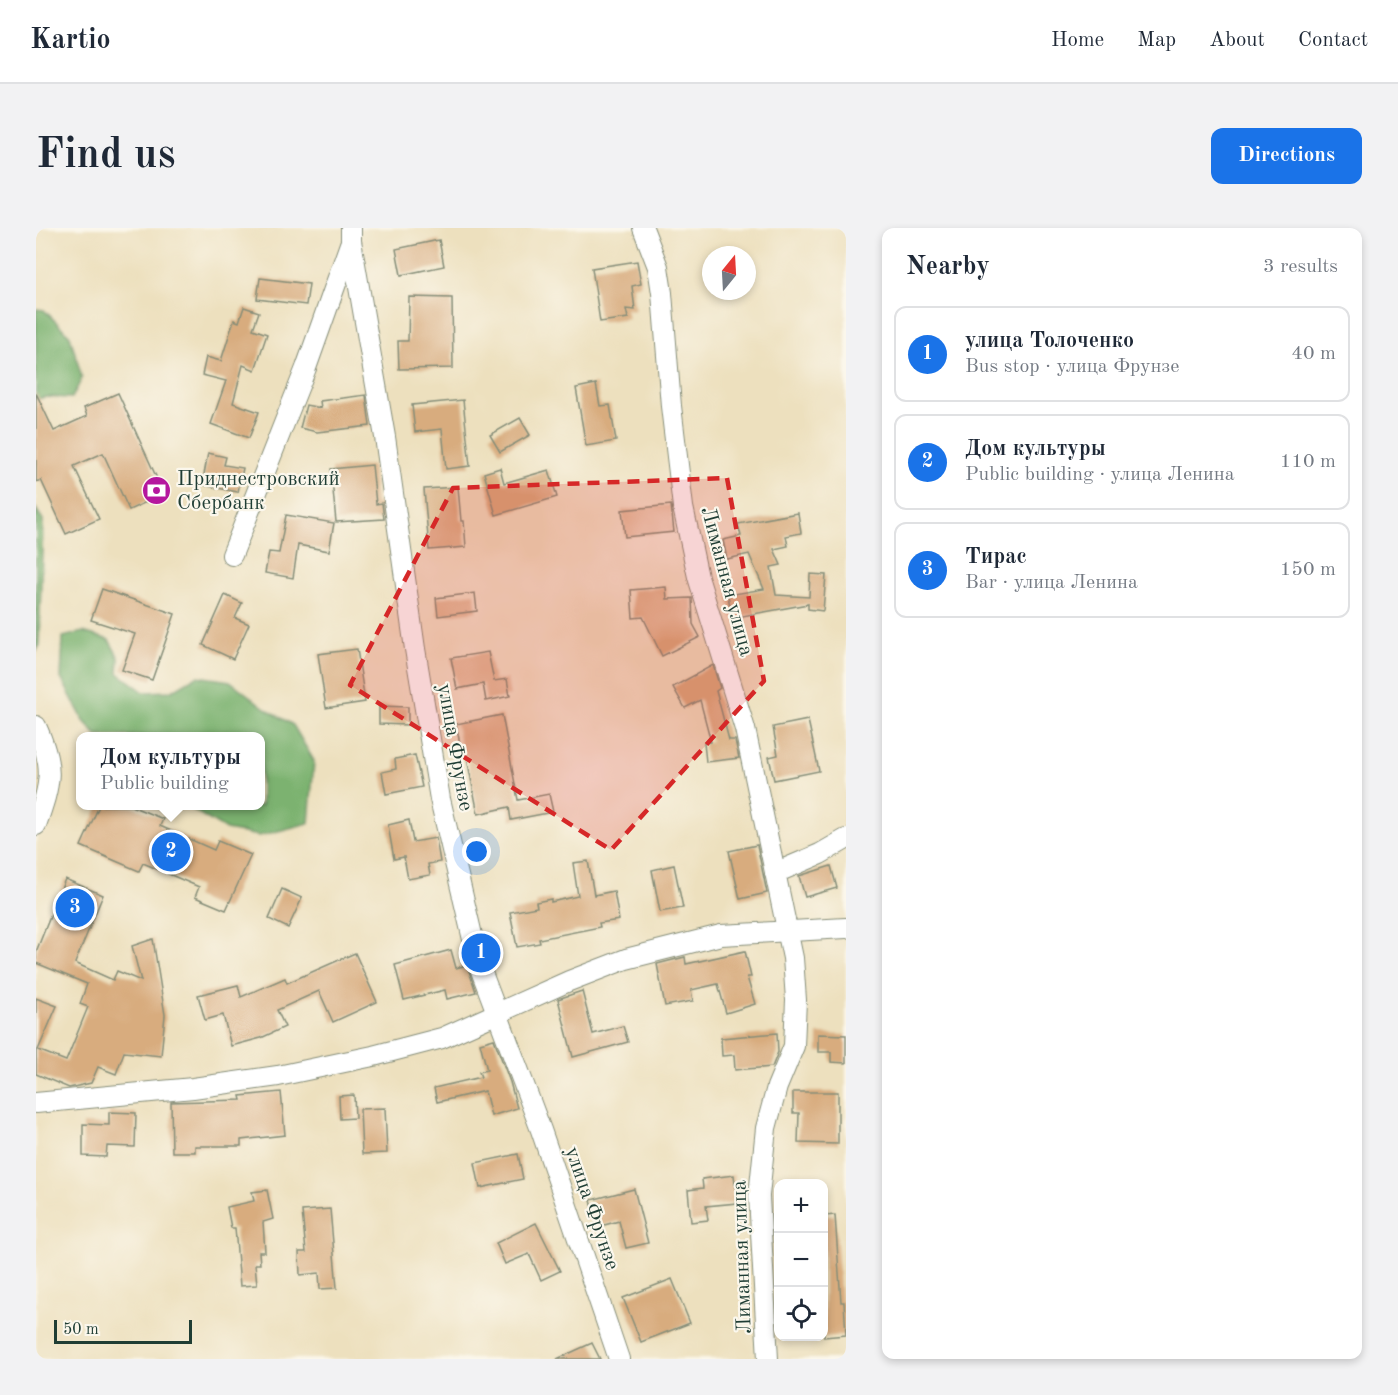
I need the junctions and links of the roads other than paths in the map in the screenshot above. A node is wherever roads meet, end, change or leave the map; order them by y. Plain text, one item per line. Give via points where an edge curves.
1 (643, 228) edge
2 (351, 235) edge
3 (232, 555) dead end
4 (36, 726) edge
5 (36, 825) edge
6 (846, 839) edge
7 (775, 873) junction
8 (846, 928) edge
9 (789, 931) junction
10 (496, 1013) junction
11 (36, 1103) edge
12 (619, 1359) edge
13 (768, 1359) edge

1 - 7 street, Лиманная улица via 658,267 662,293 683,507 698,577 745,729
2 - 3 street via 306,368
2 - 10 street, улица Фрунзе via 440,799 479,964
4 - 5 street via 45,747 50,776
6 - 7 street
7 - 9 street, Лиманная улица
8 - 9 street
9 - 10 street via 721,935 626,959
9 - 13 street, Лиманная улица via 796,1000 794,1046 766,1128 759,1196
10 - 11 street via 442,1038 278,1076
10 - 12 street, улица Фрунзе via 541,1130

